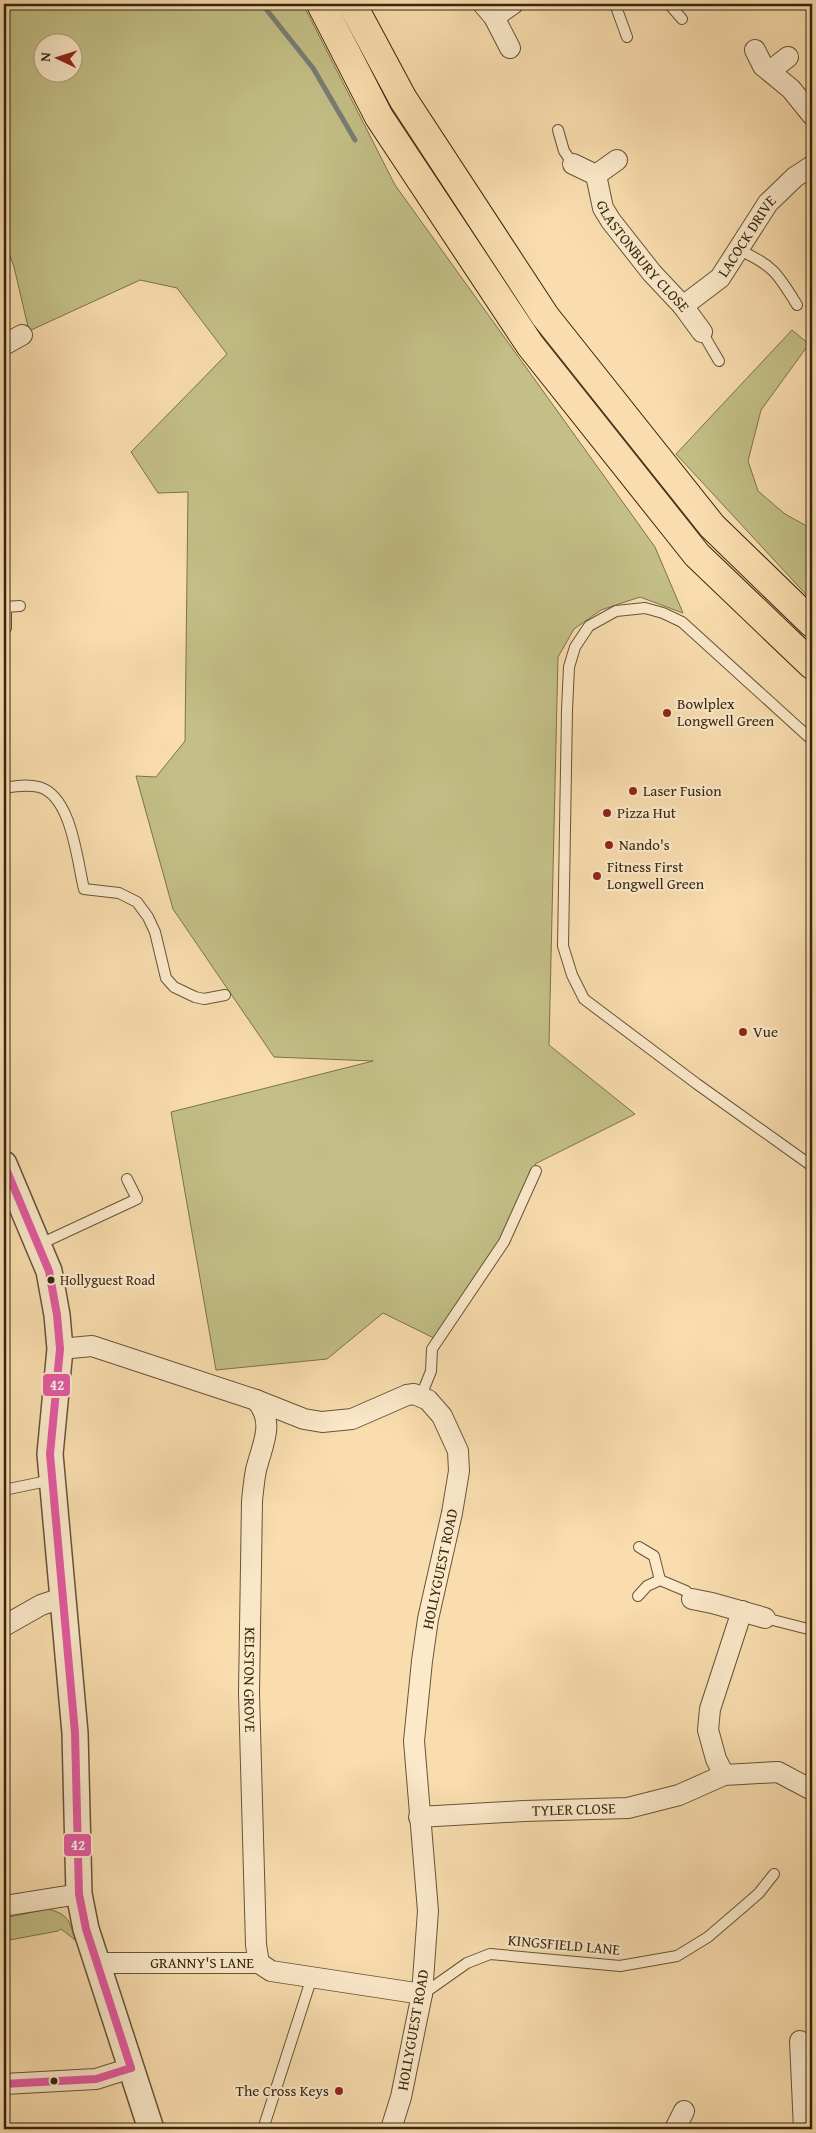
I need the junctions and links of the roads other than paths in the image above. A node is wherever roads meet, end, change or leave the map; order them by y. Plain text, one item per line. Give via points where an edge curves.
1 (321, 4) edge
2 (352, 4) edge
3 (513, 4) edge
4 (614, 4) edge
5 (669, 4) edge
6 (489, 11) edge
7 (682, 19) dead end
8 (627, 37) dead end
9 (510, 48) dead end
10 (754, 50) dead end
11 (788, 57) dead end
12 (770, 71) junction
13 (812, 116) edge
14 (558, 130) dead end
15 (617, 160) dead end
16 (573, 164) joint
17 (812, 166) edge
18 (596, 175) junction
19 (739, 250) junction
20 (797, 305) dead end
21 (683, 306) junction
22 (702, 332) joint
23 (22, 335) dead end
24 (4, 345) edge
25 (719, 361) dead end
26 (20, 606) dead end
27 (5, 607) edge
28 (812, 623) edge
29 (6, 628) dead end
30 (812, 665) edge
31 (812, 740) edge
32 (4, 788) edge
33 (225, 995) dead end
34 (4, 1164) edge
35 (812, 1166) edge
36 (536, 1171) dead end
37 (128, 1180) dead end
38 (38, 1245) junction
39 (60, 1349) junction
40 (421, 1396) junction
41 (256, 1400) junction
42 (52, 1480) junction
43 (4, 1490) edge
44 (639, 1547) dead end
45 (660, 1580) junction
46 (638, 1596) dead end
47 (62, 1598) junction
48 (692, 1599) joint
49 (742, 1611) junction
50 (766, 1618) joint
51 (4, 1626) edge
52 (812, 1630) edge
53 (724, 1775) junction
54 (812, 1790) edge
55 (420, 1817) junction
56 (774, 1874) dead end
57 (79, 1894) junction
58 (4, 1906) edge
59 (96, 1963) junction
60 (259, 1963) junction
61 (312, 1978) junction
62 (422, 1994) junction
63 (800, 2041) dead end
64 (132, 2068) junction
65 (4, 2084) edge
66 (684, 2111) dead end
67 (151, 2129) edge
68 (263, 2129) edge
69 (391, 2129) edge
70 (675, 2129) edge
71 (804, 2129) edge

1 - 30 highway via 379,117 530,345 697,555
2 - 28 highway via 403,99 545,316 712,526
3 - 6 street
4 - 8 lane
5 - 7 lane
6 - 9 street
10 - 12 street via 763,66
11 - 12 street
12 - 13 street via 791,89
14 - 16 lane via 564,150
15 - 18 street
16 - 18 street
17 - 19 street, LACOCK DRIVE via 795,177 768,204
18 - 21 street, GLASTONBURY CLOSE via 603,208 652,272
19 - 20 lane via 771,267
19 - 21 street, LACOCK DRIVE via 720,278
21 - 22 street, GLASTONBURY CLOSE
22 - 25 lane
23 - 24 street
26 - 27 lane
27 - 29 lane
31 - 35 lane via 682,622 663,613 645,608 616,612 588,626 575,647 569,667 567,710 563,946 572,975 584,999
32 - 33 lane via 22,785 40,788 56,798 66,811 84,890 119,894 137,902 155,932 166,978 174,987 204,999
34 - 38 street
36 - 40 lane via 504,1242 432,1349 431,1371
37 - 38 lane via 137,1199
38 - 39 street via 48,1271
39 - 41 street via 92,1346
39 - 42 street via 50,1454
40 - 41 street via 407,1395 352,1419 322,1422 304,1419
40 - 55 street, HOLLYGUEST ROAD via 442,1416 458,1450 459,1471 422,1660 414,1741
41 - 60 street, KELSTON GROVE via 264,1408 267,1422 252,1501 249,1693
42 - 43 lane
42 - 47 street
44 - 45 lane via 654,1556
45 - 46 lane via 647,1586
45 - 48 lane via 686,1592
47 - 51 street via 41,1605
47 - 57 street via 75,1733
48 - 49 street
49 - 50 street
49 - 53 street via 710,1709 708,1730
50 - 52 lane
53 - 54 street, TYLER CLOSE via 778,1772
53 - 55 street, TYLER CLOSE via 679,1795 628,1808
55 - 62 street, HOLLYGUEST ROAD via 428,1911
56 - 62 lane, KINGSFIELD LANE via 759,1893 708,1937 677,1956 620,1966 490,1954 467,1963
57 - 58 street
57 - 59 street
59 - 60 street, GRANNY'S LANE
59 - 64 street
60 - 61 street, GRANNY'S LANE via 270,1971
61 - 62 street, GRANNY'S LANE
61 - 68 lane
62 - 69 street, HOLLYGUEST ROAD via 401,2097
63 - 71 street
64 - 65 street via 96,2079
64 - 67 street
66 - 70 street

